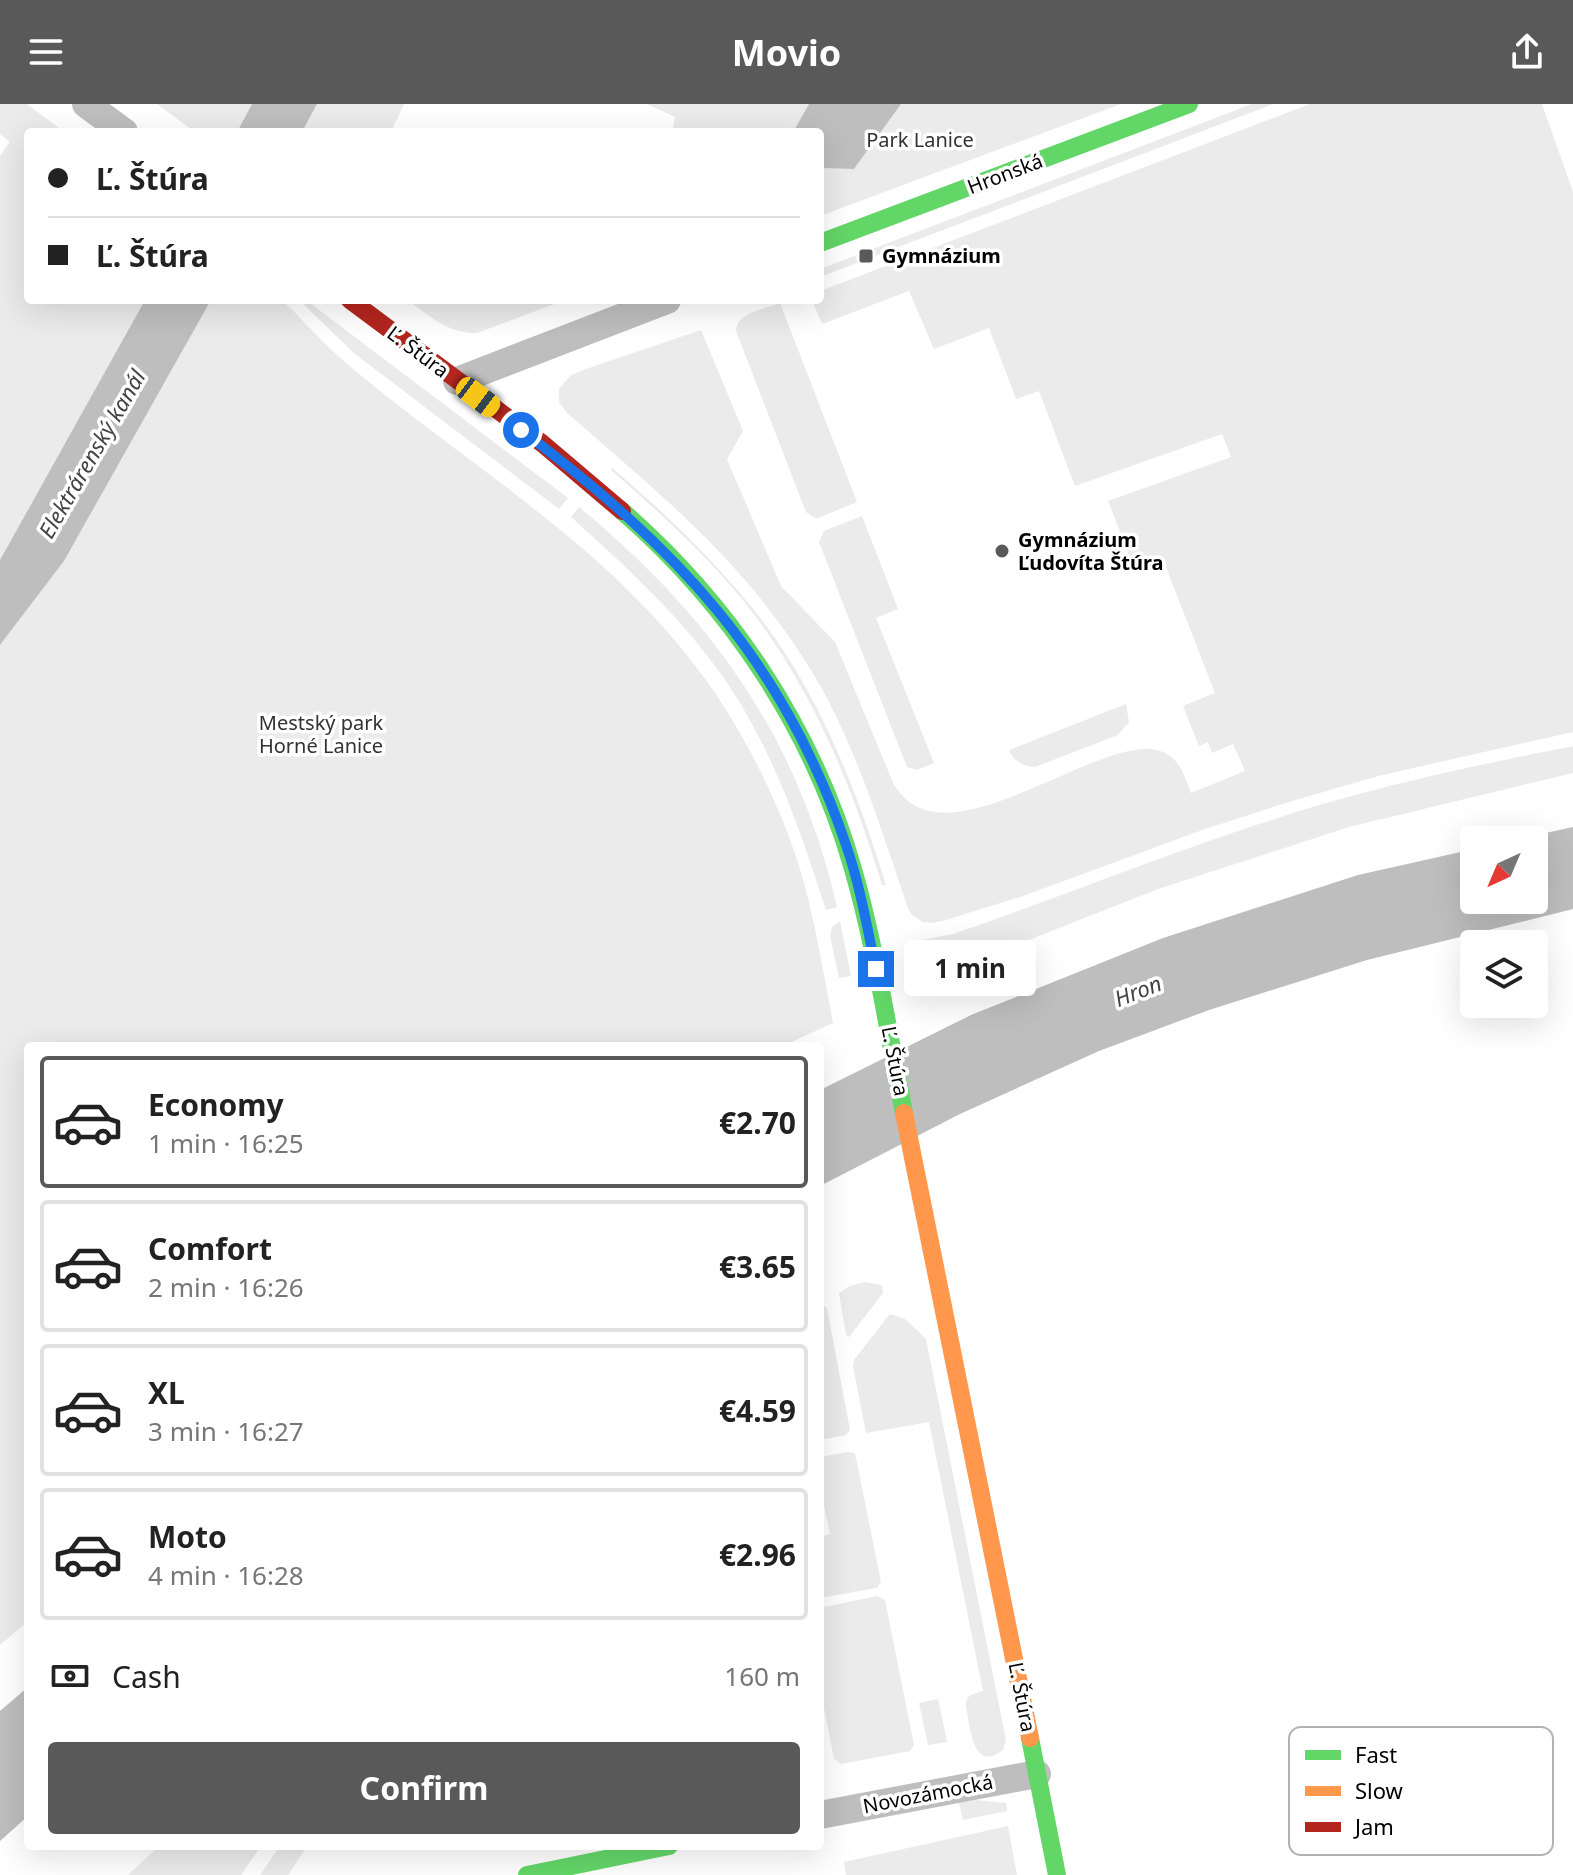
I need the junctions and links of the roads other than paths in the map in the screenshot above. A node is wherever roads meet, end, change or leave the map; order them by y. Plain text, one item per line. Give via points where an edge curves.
1 (86, 104) edge
2 (1189, 104) edge
3 (119, 128) edge
4 (824, 241) edge
5 (355, 304) edge
6 (657, 304) edge
7 (457, 381) junction
8 (1037, 1774) junction
9 (824, 1814) edge
10 (649, 1850) edge
11 (527, 1875) edge
12 (1057, 1875) edge

1 - 3 street
2 - 4 street, Hronská
5 - 7 street, Ľ. Štúra
6 - 7 street
7 - 8 street, Ľ. Štúra via 590,482 717,607 754,656 825,788 852,866 876,969
8 - 9 street, Novozámocká
8 - 12 street, Ľ. Štúra
10 - 11 street

